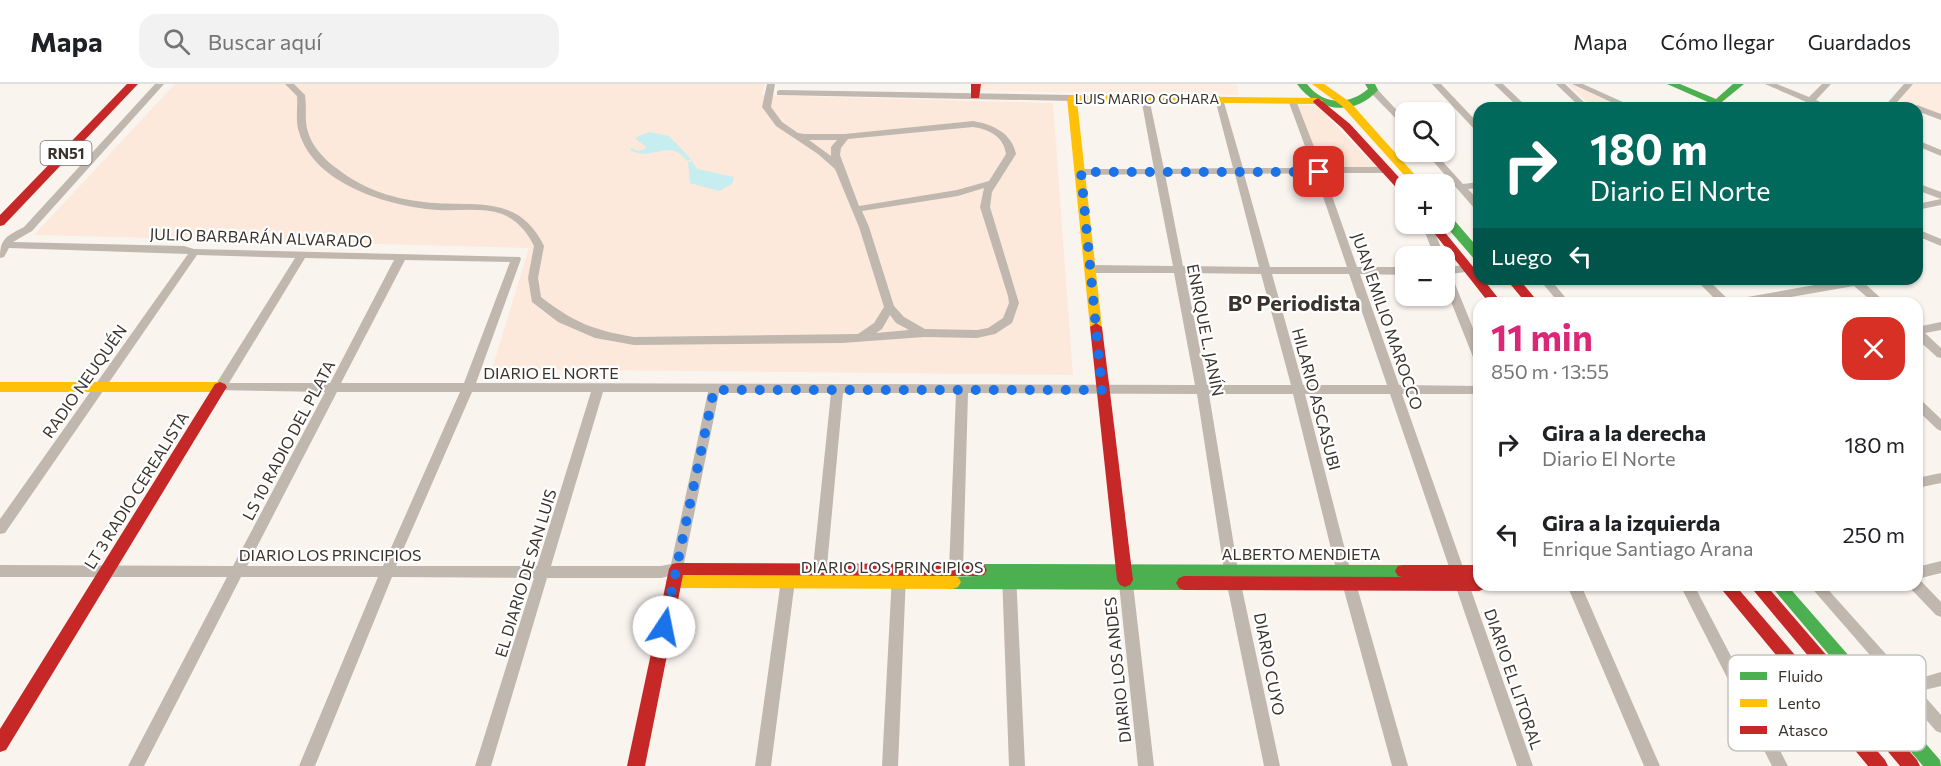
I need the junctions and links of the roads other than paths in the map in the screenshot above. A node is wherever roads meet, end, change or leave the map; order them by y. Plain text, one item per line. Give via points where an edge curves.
1 (121, 84) edge
2 (133, 84) edge
3 (160, 84) edge
4 (289, 84) edge
5 (771, 84) edge
6 (1317, 84) edge
7 (1330, 84) edge
8 (1436, 84) edge
9 (1498, 84) edge
10 (1560, 84) edge
11 (1576, 84) edge
12 (1672, 84) edge
13 (1739, 84) edge
14 (1769, 84) edge
15 (1827, 84) edge
16 (1909, 84) edge
17 (1301, 85) edge
18 (782, 89) edge
19 (975, 90) edge
20 (1361, 96) edge
21 (1072, 98) junction
22 (1145, 98) junction
23 (1219, 99) junction
24 (1292, 100) junction
25 (1810, 100) junction
26 (1325, 102) junction
27 (1518, 102) edge
28 (1580, 102) edge
29 (1618, 102) edge
30 (1710, 102) edge
31 (1723, 102) edge
32 (1814, 102) edge
33 (1908, 102) edge
34 (766, 107) junction
35 (1923, 110) edge
36 (1941, 117) edge
37 (1395, 119) edge
38 (1369, 122) junction
39 (1473, 123) edge
40 (795, 135) junction
41 (845, 137) junction
42 (1923, 146) edge
43 (1941, 153) edge
44 (1438, 162) edge
45 (840, 170) junction
46 (1386, 170) junction
47 (1081, 172) junction
48 (1161, 172) junction
49 (1240, 172) junction
50 (1319, 172) junction
51 (1410, 174) edge
52 (1419, 174) edge
53 (1395, 180) edge
54 (992, 183) junction
55 (1473, 186) edge
56 (1462, 187) junction
57 (1923, 188) edge
58 (957, 193) junction
59 (1941, 196) edge
60 (1473, 200) edge
61 (1941, 202) edge
62 (1923, 206) edge
63 (985, 207) junction
64 (0, 208) edge
65 (857, 209) junction
66 (1455, 214) edge
67 (0, 222) edge
68 (1455, 229) edge
69 (1440, 234) edge
70 (1473, 234) edge
71 (1923, 235) edge
72 (1941, 243) edge
73 (1473, 249) edge
74 (2, 250) edge
75 (194, 252) junction
76 (302, 255) junction
77 (402, 257) junction
78 (1091, 269) junction
79 (1468, 269) junction
80 (1177, 270) junction
81 (1455, 270) edge
82 (1266, 271) junction
83 (1353, 271) junction
84 (1395, 271) edge
85 (1473, 275) edge
86 (1481, 285) edge
87 (1503, 285) edge
88 (1517, 285) edge
89 (1549, 285) edge
90 (1706, 285) edge
91 (1829, 285) edge
92 (1861, 285) edge
93 (1455, 296) edge
94 (1491, 297) edge
95 (1513, 297) edge
96 (1528, 297) edge
97 (1560, 297) edge
98 (1720, 297) edge
99 (1767, 297) edge
100 (1874, 297) edge
101 (889, 307) junction
102 (1941, 326) edge
103 (1923, 330) edge
104 (924, 333) junction
105 (859, 337) junction
106 (1923, 338) edge
107 (1473, 342) edge
108 (1941, 354) edge
109 (0, 387) edge
110 (99, 387) junction
111 (220, 387) junction
112 (335, 387) junction
113 (468, 388) junction
114 (598, 389) junction
115 (962, 389) junction
116 (1202, 389) junction
117 (1298, 389) junction
118 (1395, 389) junction
119 (714, 390) junction
120 (837, 390) junction
121 (1102, 390) junction
122 (1473, 390) edge
123 (1923, 409) edge
124 (1941, 426) edge
125 (1941, 478) edge
126 (1923, 482) edge
127 (0, 528) edge
128 (1941, 567) edge
129 (1343, 569) junction
130 (236, 570) junction
131 (388, 570) junction
132 (544, 570) junction
133 (956, 570) junction
134 (0, 571) edge
135 (105, 572) junction
136 (1923, 572) edge
137 (1473, 573) edge
138 (675, 575) junction
139 (819, 575) junction
140 (788, 576) junction
141 (899, 576) junction
142 (1234, 576) junction
143 (1009, 577) junction
144 (1124, 577) junction
145 (1459, 577) junction
146 (1473, 582) edge
147 (1350, 583) junction
148 (1577, 591) edge
149 (1690, 591) edge
150 (1731, 591) edge
151 (1762, 591) edge
152 (1783, 591) edge
153 (1821, 591) edge
154 (1922, 591) edge
155 (1941, 611) edge
156 (1785, 655) edge
157 (1817, 655) edge
158 (1838, 655) edge
159 (1878, 655) edge
160 (1728, 665) edge
161 (1941, 679) edge
162 (1926, 683) edge
163 (1926, 709) edge
164 (1941, 726) edge
165 (0, 744) edge
166 (1772, 751) edge
167 (1866, 751) edge
168 (1898, 751) edge
169 (1921, 751) edge
170 (136, 766) edge
171 (307, 766) edge
172 (483, 766) edge
173 (636, 766) edge
174 (763, 766) edge
175 (890, 766) edge
176 (1017, 766) edge
177 (1146, 766) edge
178 (1272, 766) edge
179 (1400, 766) edge
180 (1525, 766) edge
181 (1652, 766) edge
182 (1780, 766) edge
183 (1879, 766) edge
184 (1911, 766) edge
185 (1934, 766) edge

1 - 64 main road, RN51
2 - 67 main road, RN51
3 - 74 street via 28,229 10,239
4 - 105 street via 301,95 301,124 312,151 320,162 345,178 398,200 496,210 522,222 539,246 532,278 536,299 577,326 604,336 643,342
5 - 34 street
6 - 20 main road
7 - 20 main road
8 - 39 street
9 - 27 street
10 - 28 street
11 - 29 street
12 - 30 main road
13 - 31 main road
14 - 25 street
15 - 25 street
16 - 33 street
17 - 24 main road
17 - 26 main road via 1307,93
18 - 19 street, LUIS MARIO GOHARA
18 - 34 street
19 - 21 street, LUIS MARIO GOHARA
20 - 26 main road, LUIS MARIO GOHARA
20 - 37 street
20 - 38 main road
21 - 22 main road, LUIS MARIO GOHARA
21 - 47 main road
22 - 23 main road, LUIS MARIO GOHARA
22 - 48 street, ENRIQUE L. JANÍN
23 - 24 main road, LUIS MARIO GOHARA
23 - 49 street, HILARIO ASCASUBI
24 - 26 main road, LUIS MARIO GOHARA
24 - 50 street, JUAN EMILIO MAROCCO
25 - 32 street
26 - 38 main road
26 - 46 main road
34 - 40 street
35 - 36 street
38 - 51 main road
38 - 52 main road
40 - 41 street
40 - 45 street
41 - 45 street via 834,150
41 - 54 street via 953,124 987,127 1011,148 1009,161
42 - 43 street
44 - 56 street
45 - 65 street
46 - 50 street
46 - 53 main road
47 - 48 street
47 - 78 main road
48 - 49 street
48 - 80 street, ENRIQUE L. JANÍN
49 - 50 street
49 - 82 street, HILARIO ASCASUBI
50 - 83 street, JUAN EMILIO MAROCCO
54 - 58 street
54 - 63 street
55 - 56 street
56 - 60 street
57 - 59 street
58 - 63 street via 972,196
58 - 65 street
61 - 62 street
63 - 104 street via 1013,296 1013,311 1008,320 991,331
65 - 101 street
66 - 70 main road
68 - 73 main road
69 - 79 main road
71 - 72 street
74 - 75 street, JULIO BARBARÁN ALVARADO
75 - 76 street, JULIO BARBARÁN ALVARADO
75 - 110 street, RADIO NEUQUÉN
76 - 77 street, JULIO BARBARÁN ALVARADO
76 - 111 street, LT 3 RADIO CEREALISTA
77 - 112 street, LS 10 RADIO DEL PLATA
77 - 113 street, JULIO BARBARÁN ALVARADO via 516,259
78 - 80 street
78 - 121 main road
79 - 81 street
79 - 85 main road
80 - 82 street
80 - 116 street, ENRIQUE L. JANÍN
82 - 83 street
82 - 117 street, HILARIO ASCASUBI
83 - 84 street
83 - 118 street, JUAN EMILIO MAROCCO
86 - 94 main road
87 - 95 main road
88 - 96 main road
89 - 97 street
90 - 98 street
91 - 99 street
92 - 100 street
93 - 107 street
101 - 104 street via 900,320
101 - 105 street via 878,326
102 - 103 street
104 - 105 street
106 - 108 street
109 - 110 main road, DIARIO EL NORTE
110 - 111 main road, DIARIO EL NORTE
110 - 127 street, RADIO NEUQUÉN
111 - 112 street, DIARIO EL NORTE
111 - 135 main road, LT 3 RADIO CEREALISTA
112 - 113 street, DIARIO EL NORTE
112 - 130 street, LS 10 RADIO DEL PLATA
113 - 114 street, DIARIO EL NORTE
113 - 131 street
114 - 119 street, DIARIO EL NORTE
114 - 132 street, EL DIARIO DE SAN LUIS
115 - 120 street, DIARIO EL NORTE
115 - 121 street, DIARIO EL NORTE
115 - 133 street
116 - 117 street, DIARIO EL NORTE
116 - 121 street, DIARIO EL NORTE
116 - 142 street, ENRIQUE L. JANÍN
117 - 118 street, DIARIO EL NORTE
117 - 129 street, HILARIO ASCASUBI
118 - 122 street, DIARIO EL NORTE
118 - 145 street, JUAN EMILIO MAROCCO
119 - 120 street, DIARIO EL NORTE
119 - 138 street
120 - 139 street
121 - 144 main road
123 - 124 street
125 - 126 street
128 - 136 street
129 - 142 main road, ALBERTO MENDIETA
129 - 145 main road, ALBERTO MENDIETA
129 - 147 street, HILARIO ASCASUBI
130 - 131 street, DIARIO LOS PRINCIPIOS
130 - 135 street, DIARIO LOS PRINCIPIOS
130 - 170 street, LS 10 RADIO DEL PLATA
131 - 132 street, DIARIO LOS PRINCIPIOS
131 - 171 street
132 - 138 street, DIARIO LOS PRINCIPIOS
132 - 172 street, EL DIARIO DE SAN LUIS
133 - 141 main road, DIARIO LOS PRINCIPIOS
133 - 143 main road, DIARIO LOS PRINCIPIOS
134 - 135 street, DIARIO LOS PRINCIPIOS
135 - 165 main road, LT 3 RADIO CEREALISTA
137 - 145 main road, ALBERTO MENDIETA
138 - 140 main road, DIARIO LOS PRINCIPIOS
138 - 173 main road
139 - 140 main road, DIARIO LOS PRINCIPIOS
139 - 141 main road, DIARIO LOS PRINCIPIOS
140 - 174 street
141 - 143 main road, DIARIO LOS PRINCIPIOS
141 - 175 street
142 - 144 main road, ALBERTO MENDIETA
142 - 147 main road, ALBERTO MENDIETA
142 - 178 street, DIARIO CUYO
143 - 144 main road, DIARIO LOS PRINCIPIOS
143 - 176 street
144 - 177 street, DIARIO LOS ANDES
145 - 146 main road, ALBERTO MENDIETA
145 - 147 main road, ALBERTO MENDIETA
145 - 180 street, DIARIO EL LITORAL
147 - 179 street, HILARIO ASCASUBI
148 - 181 street
149 - 160 street
150 - 156 main road
151 - 157 main road
152 - 158 main road
153 - 159 street
154 - 155 street
161 - 162 street
163 - 164 street
166 - 182 street
167 - 183 main road
168 - 184 main road
169 - 185 main road

